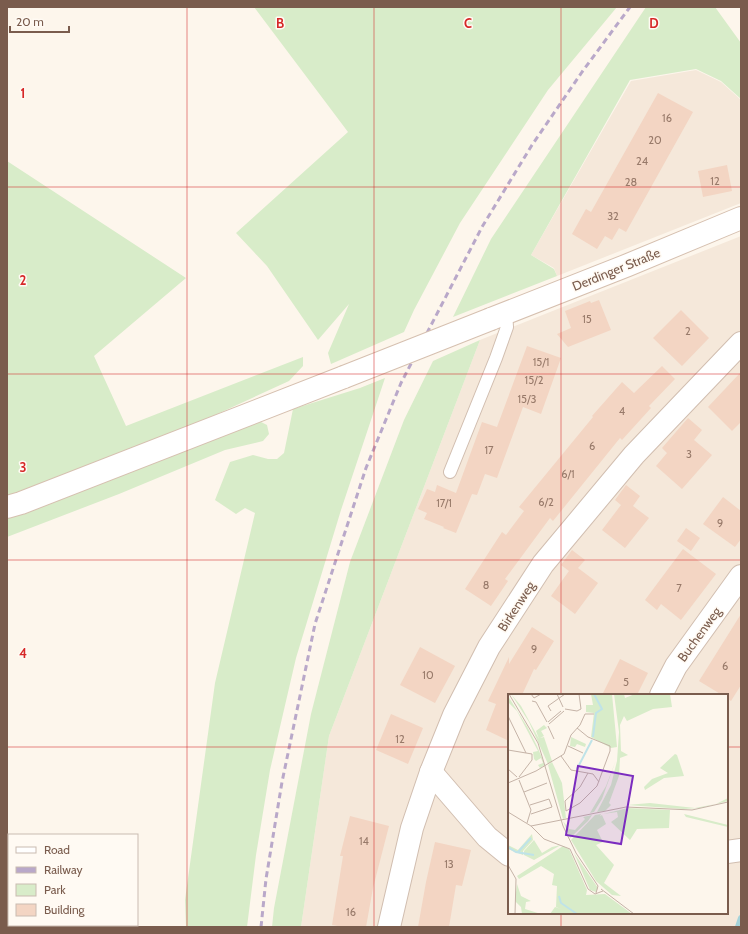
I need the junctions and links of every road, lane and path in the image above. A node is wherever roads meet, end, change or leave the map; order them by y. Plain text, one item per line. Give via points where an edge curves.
1 (741, 218) edge
2 (499, 316) junction
3 (741, 343) edge
4 (450, 472) dead end
5 (7, 507) edge
6 (741, 576) edge
7 (662, 694) edge
8 (431, 772) junction
9 (741, 850) edge
10 (728, 852) edge
11 (508, 854) edge
12 (390, 927) edge

1 - 2 street, Derdinger Straße
2 - 4 lane via 507,327
2 - 5 street, Derdinger Straße, bridge
3 - 8 street, Birkenweg via 634,455 543,564 489,647 454,715
6 - 7 street, Buchenweg via 676,666
8 - 11 street via 487,838
8 - 12 street, Birkenweg via 412,828
9 - 10 street

